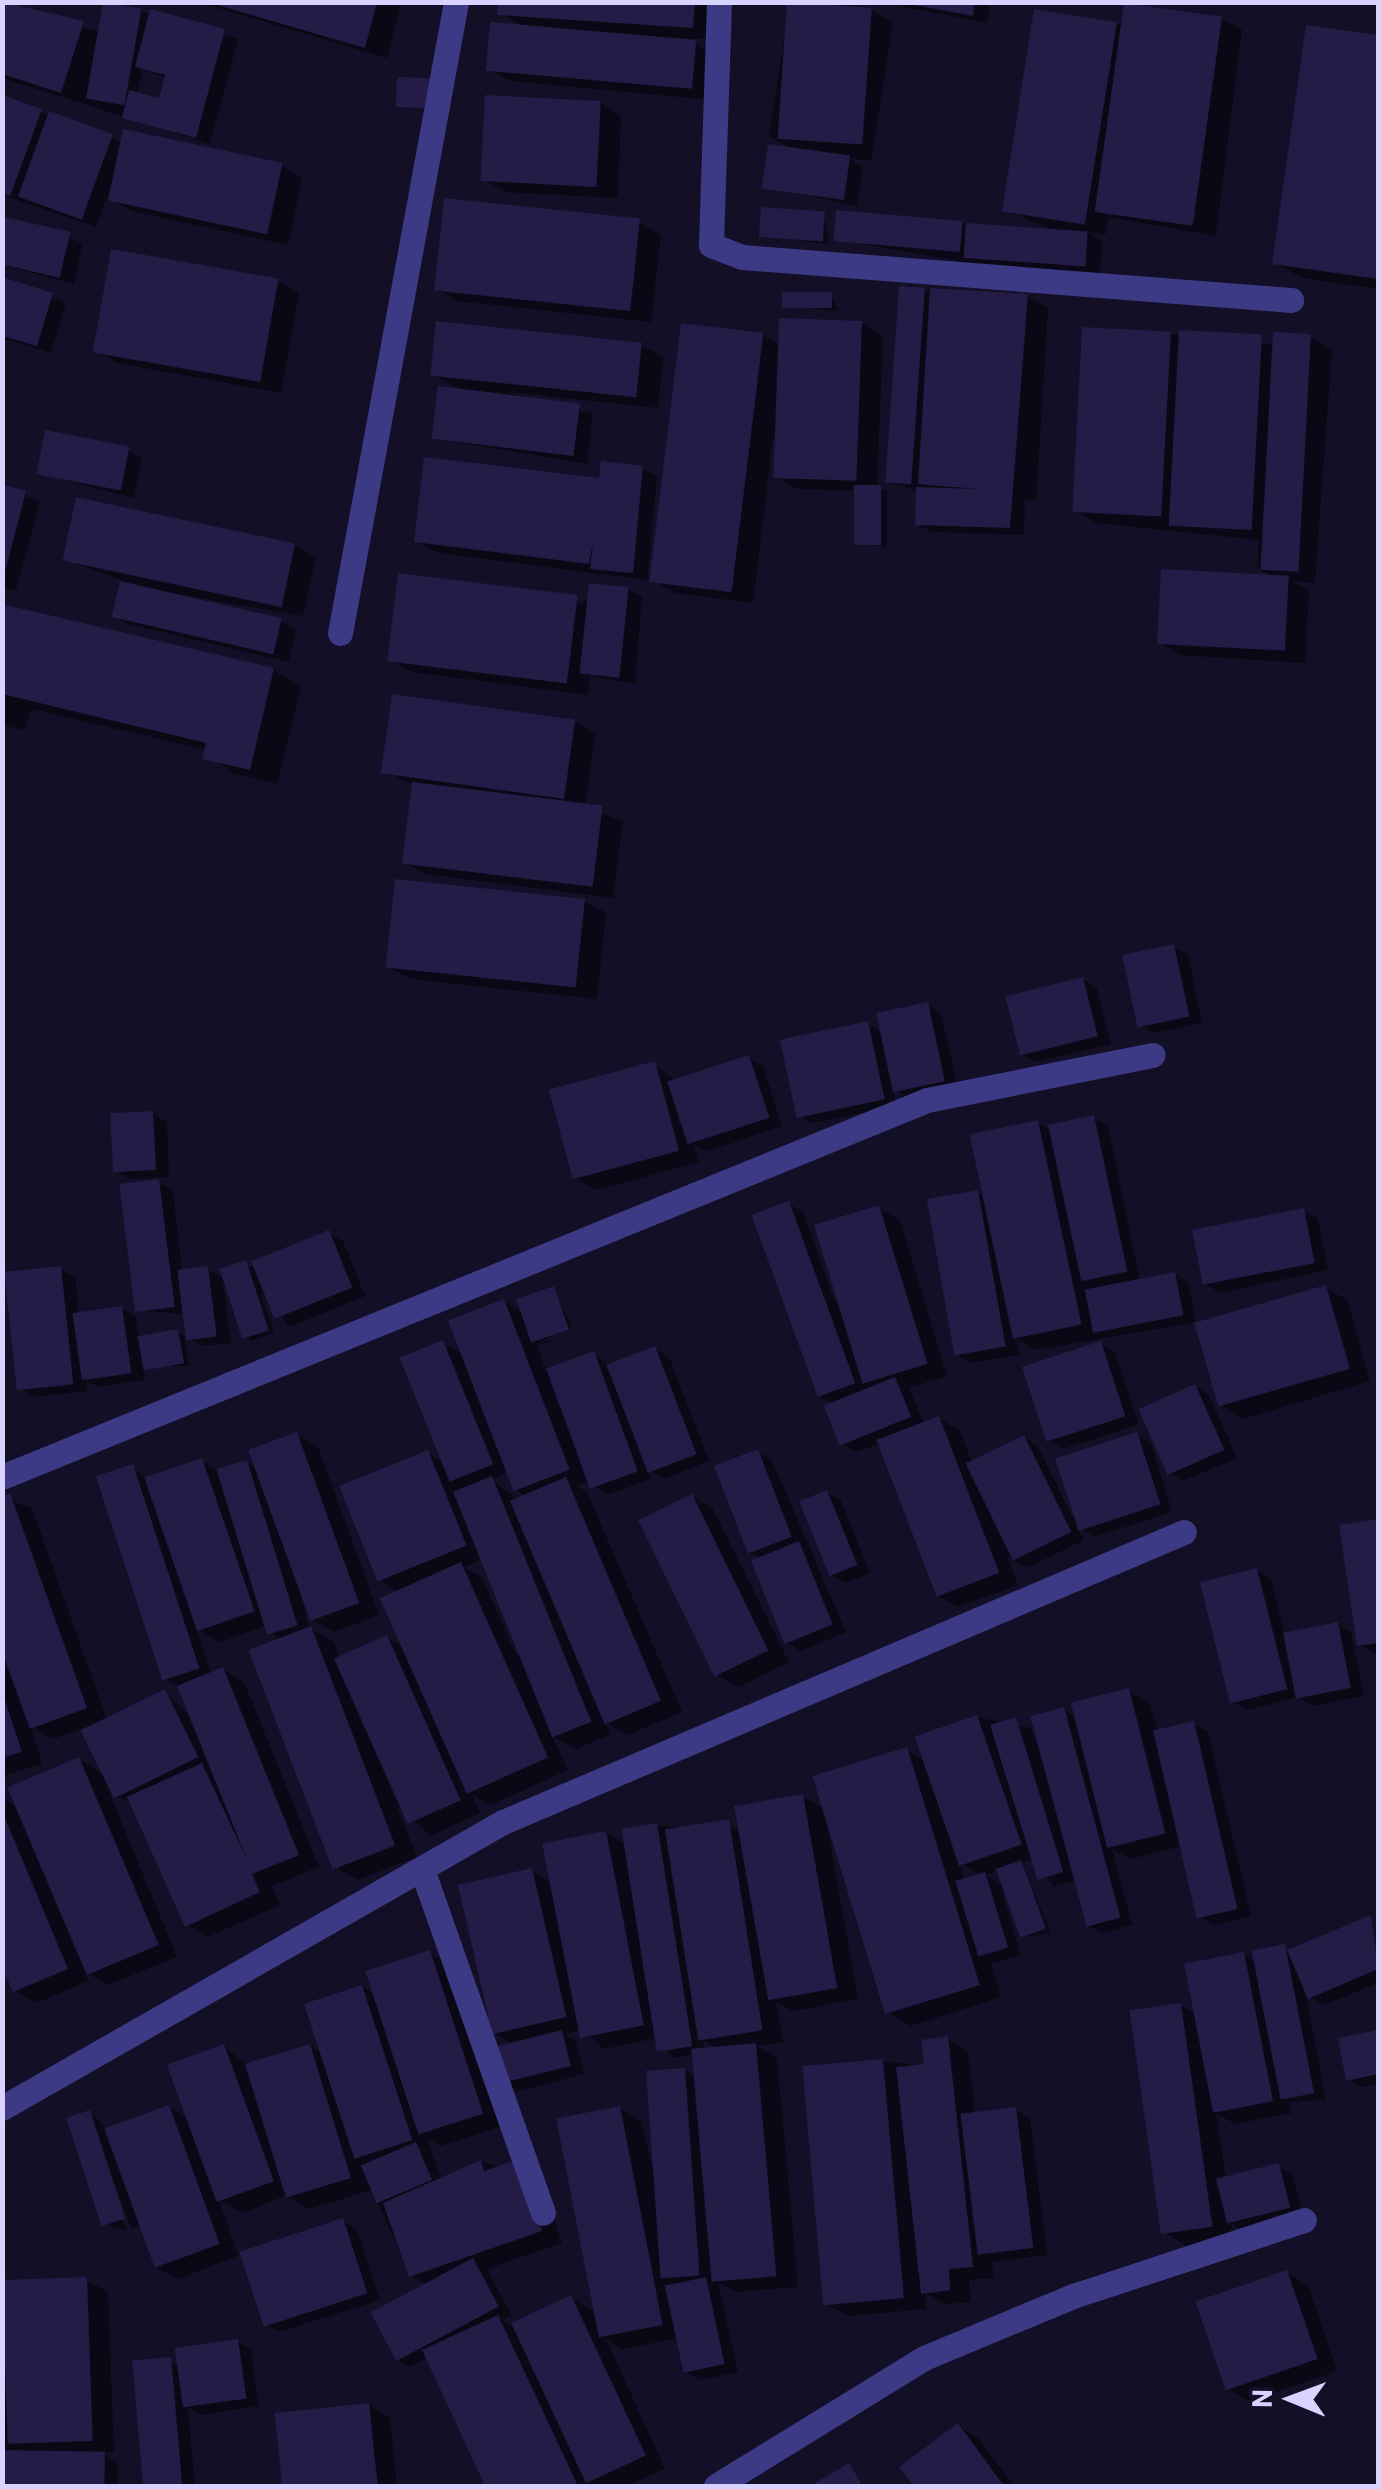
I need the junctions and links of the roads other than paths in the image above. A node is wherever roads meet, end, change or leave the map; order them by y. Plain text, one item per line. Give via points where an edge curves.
1 (456, 2) edge
2 (719, 2) edge
3 (1292, 300) dead end
4 (340, 632) dead end
5 (1153, 1054) dead end
6 (2, 1477) edge
7 (1184, 1532) dead end
8 (424, 1875) junction
9 (2, 2108) edge
10 (543, 2213) dead end
11 (1304, 2220) dead end
12 (716, 2486) edge

1 - 4 street
2 - 3 street via 711,245 742,256
5 - 6 street via 928,1100
7 - 8 street via 504,1822
8 - 9 street
8 - 10 street
11 - 12 street via 1073,2296 924,2358

